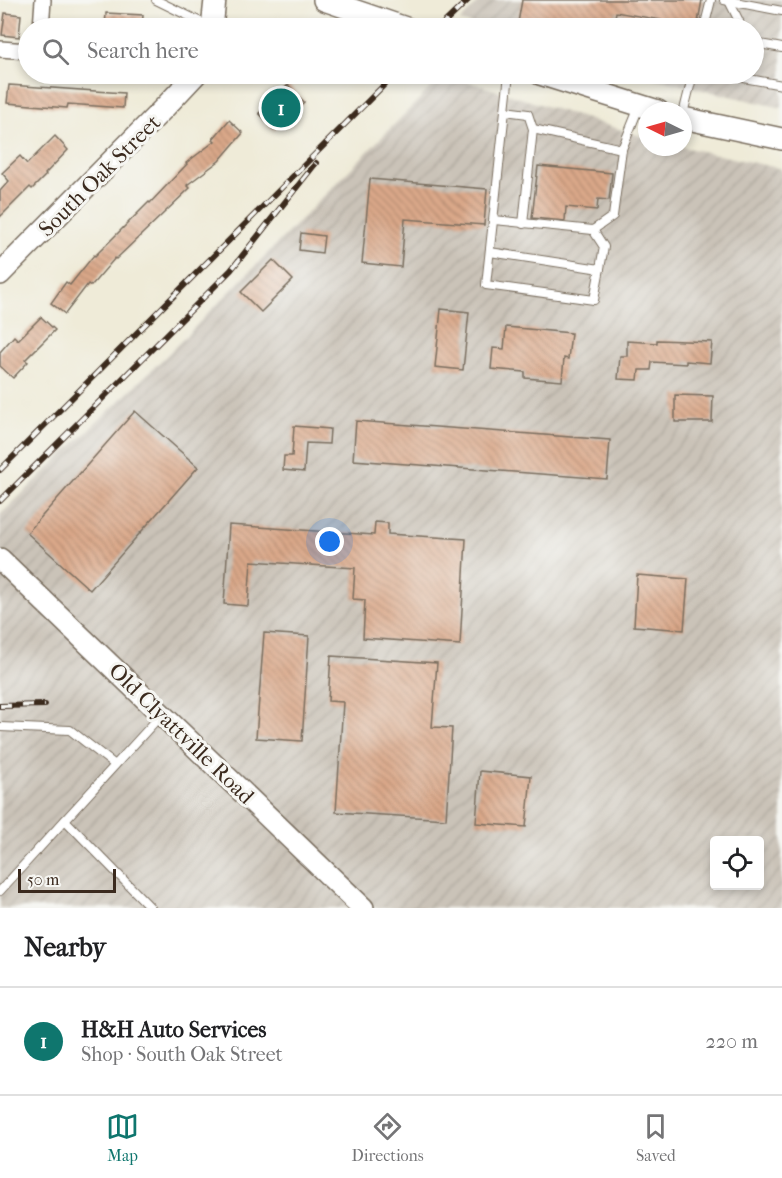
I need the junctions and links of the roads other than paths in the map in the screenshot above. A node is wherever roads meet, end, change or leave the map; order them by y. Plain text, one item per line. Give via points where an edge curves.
1 (43, 0) edge
2 (156, 0) edge
3 (215, 0) edge
4 (325, 0) edge
5 (711, 0) edge
6 (727, 1) edge
7 (782, 11) edge
8 (41, 18) edge
9 (192, 18) edge
10 (213, 18) edge
11 (377, 18) edge
12 (706, 18) edge
13 (737, 18) edge
14 (764, 45) edge
15 (782, 48) edge
16 (0, 49) edge
17 (18, 50) edge
18 (764, 82) edge
19 (187, 84) edge
20 (508, 84) edge
21 (572, 84) edge
22 (691, 84) edge
23 (782, 85) edge
24 (686, 102) edge
25 (638, 105) edge
26 (506, 111) junction
27 (692, 118) edge
28 (638, 125) edge
29 (533, 129) junction
30 (782, 139) edge
31 (622, 149) junction
32 (494, 220) junction
33 (523, 224) junction
34 (593, 230) junction
35 (490, 252) junction
36 (600, 269) junction
37 (0, 274) edge
38 (0, 559) edge
39 (162, 714) junction
40 (3, 727) edge
41 (0, 734) edge
42 (115, 765) junction
43 (65, 820) junction
44 (0, 891) edge
45 (151, 908) edge
46 (363, 908) edge

1 - 8 street
2 - 9 lane
3 - 10 main road
4 - 11 main road
5 - 12 lane
6 - 7 lane
6 - 13 lane
14 - 15 lane
16 - 17 street
18 - 23 lane
19 - 37 main road, South Oak Street
20 - 26 lane
21 - 25 main road
22 - 24 lane
26 - 29 lane via 528,114
26 - 32 lane
27 - 30 main road
28 - 31 lane
29 - 31 lane
29 - 33 lane
31 - 34 lane via 613,216
32 - 33 lane
32 - 35 lane
33 - 34 lane
34 - 36 lane via 604,247
35 - 36 lane
35 - 36 lane via 486,285 594,300
38 - 39 main road, Old Clyattville Road
39 - 42 lane
39 - 46 main road, Old Clyattville Road
40 - 41 lane
40 - 42 lane via 70,730
42 - 43 lane
43 - 44 lane
43 - 45 lane

